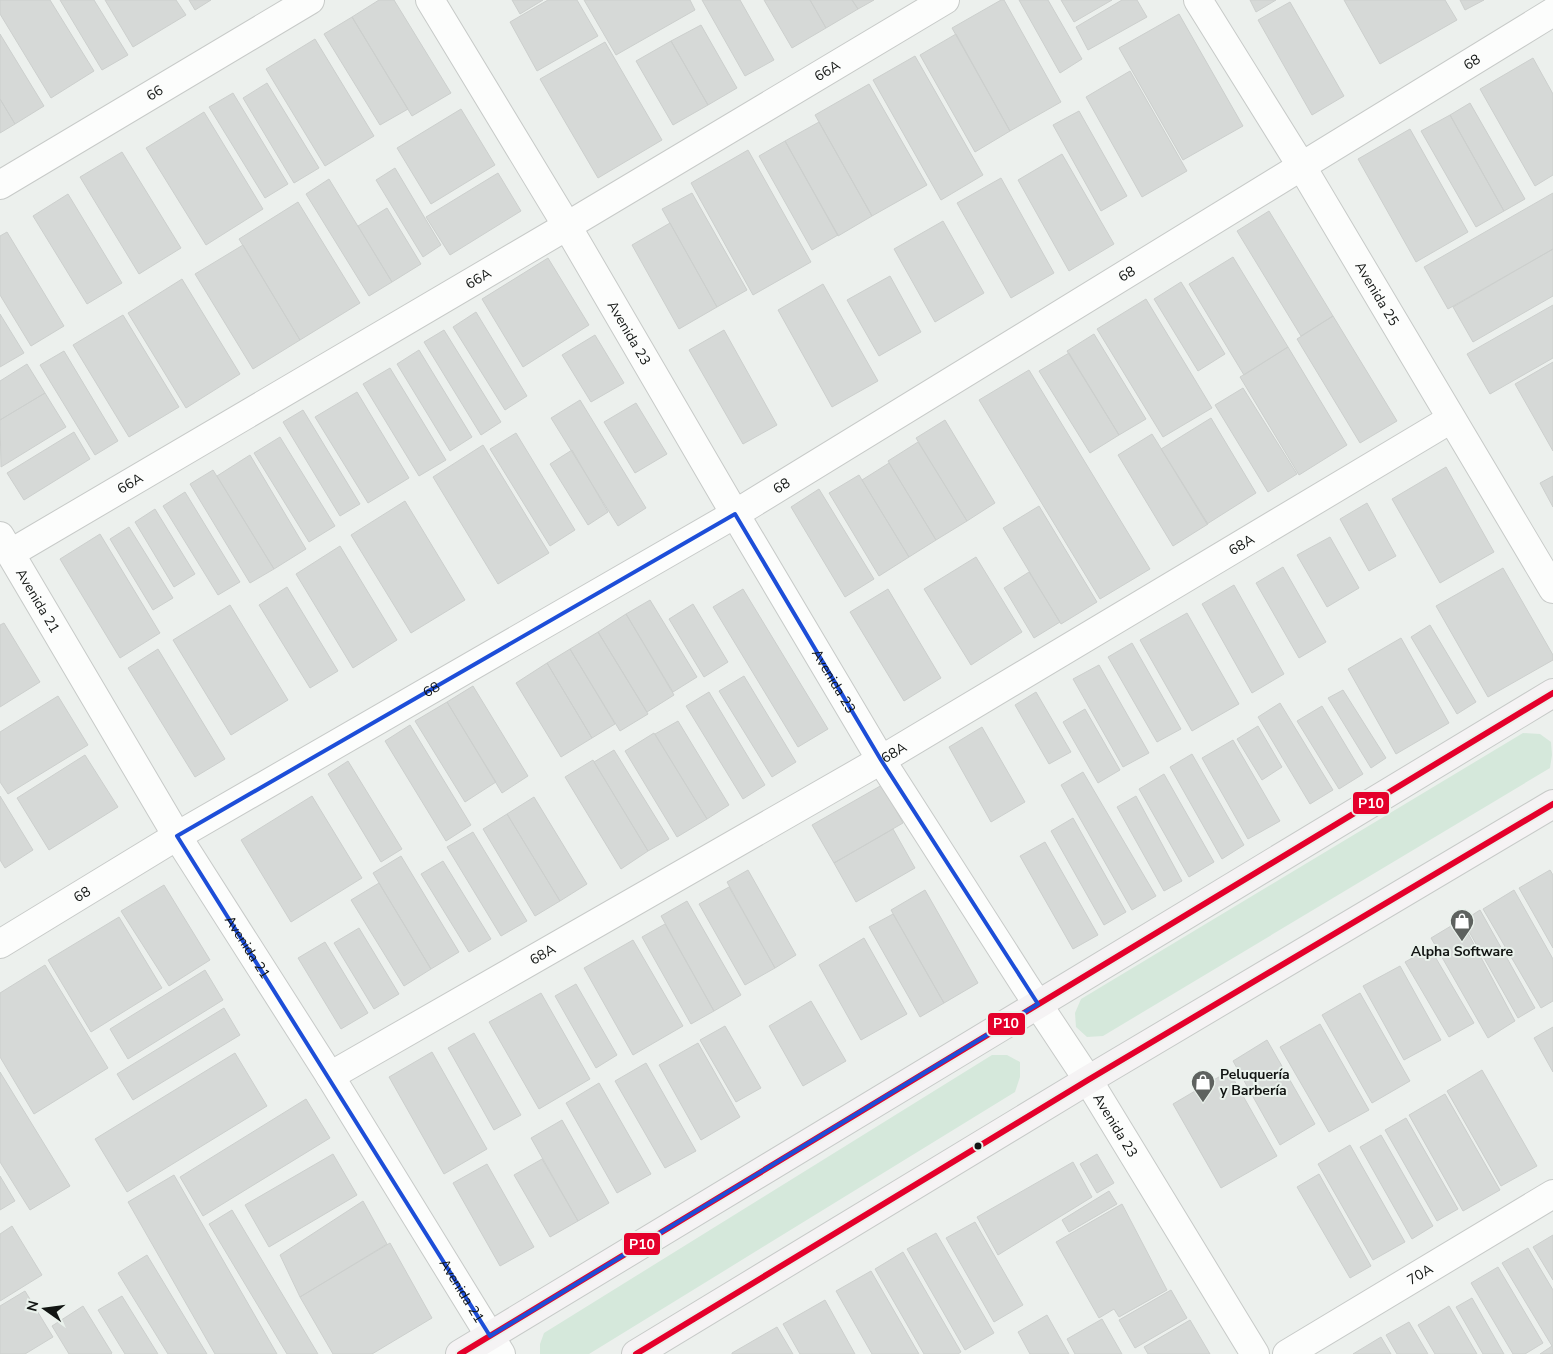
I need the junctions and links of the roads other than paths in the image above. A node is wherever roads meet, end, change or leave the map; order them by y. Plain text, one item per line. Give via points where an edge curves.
1 (310, 0) edge
2 (430, 0) edge
3 (945, 0) edge
4 (1198, 0) edge
5 (1553, 12) edge
6 (1302, 167) junction
7 (0, 185) edge
8 (567, 226) junction
9 (1451, 419) junction
10 (735, 514) junction
11 (5, 544) edge
12 (1553, 589) edge
13 (1553, 693) edge
14 (881, 760) junction
15 (1553, 804) edge
16 (177, 836) junction
17 (0, 944) edge
18 (1038, 1004) junction
19 (330, 1076) junction
20 (1088, 1080) junction
21 (1553, 1194) edge
22 (496, 1345) edge
23 (460, 1354) edge
24 (636, 1354) edge
25 (1255, 1354) edge
26 (1287, 1354) edge

1 - 7 street, 66
2 - 8 street, Avenida 23
3 - 8 street, 66A
4 - 6 street, Avenida 25
5 - 6 street, 68
6 - 9 street, Avenida 25
6 - 10 street, 68
8 - 10 street, Avenida 23
8 - 11 street, 66A
9 - 12 street, Avenida 25
9 - 14 street, 68A
10 - 14 street, Avenida 23
10 - 16 street, 68
11 - 16 street, Avenida 21
13 - 18 main road
14 - 18 street, Avenida 23
14 - 19 street, 68A
15 - 20 main road
16 - 17 street, 68
16 - 19 street, Avenida 21
18 - 20 street, Avenida 23
18 - 22 main road
19 - 22 street, Avenida 21
20 - 24 main road
20 - 25 street, Avenida 23
21 - 26 street, 70A
22 - 23 main road

